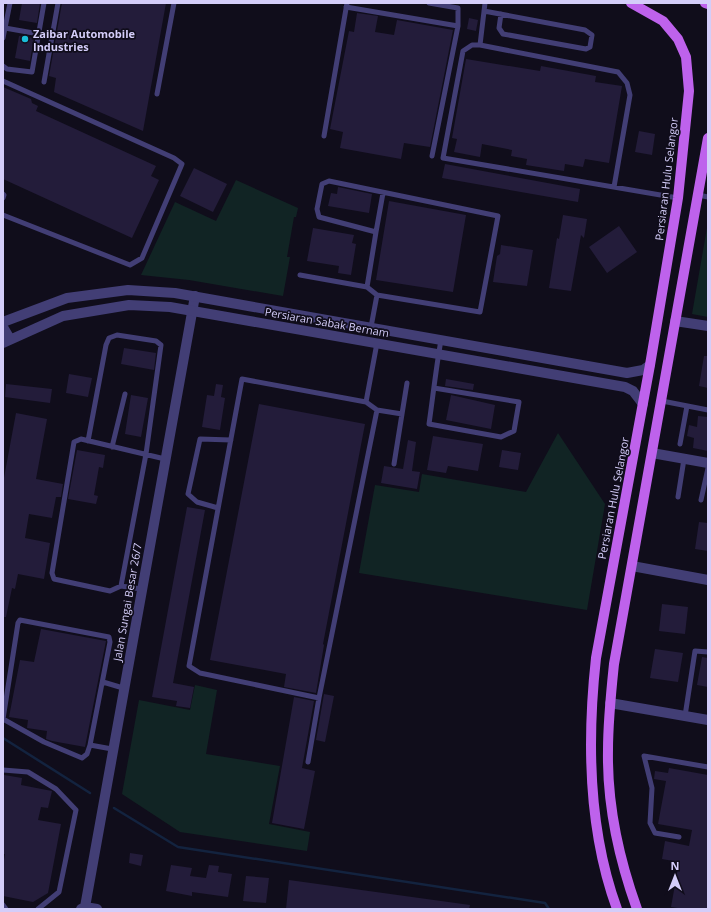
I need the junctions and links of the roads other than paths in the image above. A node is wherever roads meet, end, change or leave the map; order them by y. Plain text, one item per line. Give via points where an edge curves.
1 (10, 3) edge
2 (44, 3) edge
3 (58, 3) edge
4 (174, 3) edge
5 (429, 3) edge
6 (485, 3) edge
7 (632, 3) edge
8 (705, 3) edge
9 (708, 4) edge
10 (347, 5) edge
11 (484, 11) junction
12 (501, 14) junction
13 (458, 26) junction
14 (5, 28) junction
15 (39, 34) junction
16 (3, 38) edge
17 (480, 45) junction
18 (3, 66) edge
19 (3, 81) edge
20 (44, 82) dead end
21 (157, 94) dead end
22 (324, 136) dead end
23 (708, 138) edge
24 (432, 156) dead end
25 (614, 187) junction
26 (383, 193) junction
27 (3, 194) edge
28 (703, 196) edge
29 (3, 198) edge
30 (678, 198) junction
31 (3, 215) edge
32 (376, 232) junction
33 (300, 276) dead end
34 (367, 287) junction
35 (377, 295) junction
36 (195, 296) junction
37 (192, 311) junction
38 (675, 320) junction
39 (3, 322) edge
40 (708, 326) edge
41 (3, 327) edge
42 (371, 327) junction
43 (441, 339) junction
44 (6, 341) edge
45 (377, 343) junction
46 (439, 353) junction
47 (650, 365) junction
48 (407, 383) dead end
49 (434, 388) junction
50 (125, 394) dead end
51 (662, 401) junction
52 (366, 402) junction
53 (643, 404) junction
54 (687, 406) junction
55 (377, 410) junction
56 (708, 410) edge
57 (402, 414) junction
58 (231, 440) junction
59 (88, 441) junction
60 (680, 444) dead end
61 (112, 447) junction
62 (652, 453) junction
63 (146, 454) junction
64 (165, 458) junction
65 (684, 458) junction
66 (708, 463) edge
67 (394, 464) dead end
68 (708, 468) edge
69 (678, 497) dead end
70 (701, 500) dead end
71 (218, 508) junction
72 (632, 566) junction
73 (708, 580) edge
74 (121, 586) junction
75 (141, 589) junction
76 (708, 652) edge
77 (103, 682) junction
78 (123, 688) junction
79 (319, 698) junction
80 (610, 703) junction
81 (685, 716) junction
82 (708, 720) edge
83 (90, 745) junction
84 (112, 749) junction
85 (308, 762) dead end
86 (708, 767) edge
87 (3, 770) edge
88 (679, 837) dead end
89 (3, 905) edge
90 (83, 908) edge
91 (6, 909) edge
92 (38, 909) edge
93 (97, 909) edge
94 (617, 909) edge
95 (637, 909) edge

1 - 14 lane
2 - 15 lane
3 - 20 lane
4 - 21 lane
5 - 13 lane via 458,8
6 - 11 lane
7 - 30 main road, Persiaran Hulu Selangor via 663,21 678,40 686,56 689,91
8 - 9 main road
10 - 13 lane
10 - 22 lane
11 - 12 lane
11 - 17 lane
12 - 12 lane via 585,30 592,35 590,47 586,49 503,34 500,28
13 - 24 lane
14 - 15 lane
14 - 16 lane
15 - 18 lane via 32,72 7,69
17 - 25 lane via 618,72 628,83 630,94
17 - 25 lane via 472,45 463,51 443,158
19 - 31 lane via 174,158 182,164 142,258 130,265
23 - 28 main road
25 - 30 lane
26 - 32 lane
26 - 32 lane via 329,181 322,184 317,209 319,217
26 - 35 lane via 498,216 480,312
27 - 29 lane
28 - 38 main road
30 - 47 main road, Persiaran Hulu Selangor
32 - 34 lane
33 - 34 lane
34 - 35 lane
35 - 42 lane
36 - 37 street, Jalan Sungai Besar 26/7
36 - 39 street, Persiaran Sabak Bernam via 128,290 67,298
36 - 42 street, Persiaran Sabak Bernam
37 - 44 street, Persiaran Sabak Bernam via 129,305 63,316
37 - 45 street, Persiaran Sabak Bernam
37 - 64 street, Jalan Sungai Besar 26/7
38 - 40 street
38 - 51 main road
41 - 44 street
42 - 43 street, Persiaran Sabak Bernam
43 - 46 lane
43 - 47 street, Persiaran Sabak Bernam via 627,373 643,370
45 - 46 street, Persiaran Sabak Bernam
45 - 52 lane
46 - 49 lane
46 - 53 street, Persiaran Sabak Bernam via 625,387 634,391
47 - 53 main road, Persiaran Hulu Selangor
48 - 57 lane
49 - 49 lane via 429,424 501,437 514,431 519,402
50 - 61 lane
51 - 54 lane
51 - 62 main road
52 - 55 lane
52 - 58 lane via 242,379
53 - 94 main road, Persiaran Hulu Selangor via 596,658 592,696 591,752 597,826 603,861
54 - 56 lane
54 - 60 lane
55 - 57 lane
55 - 79 lane
57 - 67 lane
58 - 71 lane
58 - 71 lane via 200,439 188,494 197,502
59 - 61 lane
59 - 63 lane via 109,338 116,335 156,342 161,345
59 - 74 lane via 80,439 74,442 52,573 54,579 110,590
61 - 63 lane
62 - 65 street
62 - 72 main road
63 - 64 lane
63 - 74 lane
64 - 75 street, Jalan Sungai Besar 26/7
65 - 66 street
65 - 69 lane
68 - 70 lane
71 - 79 lane via 189,666 200,673
72 - 73 street
72 - 80 main road via 614,664
74 - 75 lane
75 - 78 street, Jalan Sungai Besar 26/7
76 - 81 lane via 695,651
77 - 78 lane
77 - 83 lane
77 - 83 lane via 109,637 20,620 3,719 44,742 82,758 87,754
78 - 84 street, Jalan Sungai Besar 26/7
79 - 85 lane
80 - 81 street
80 - 95 main road via 608,752 615,827 622,861
81 - 82 street
83 - 84 lane
84 - 90 street, Jalan Sungai Besar 26/7
86 - 88 lane via 644,756 652,788 652,828 655,833
87 - 92 lane via 28,772 56,789 76,810 59,892
89 - 91 lane
90 - 93 street

